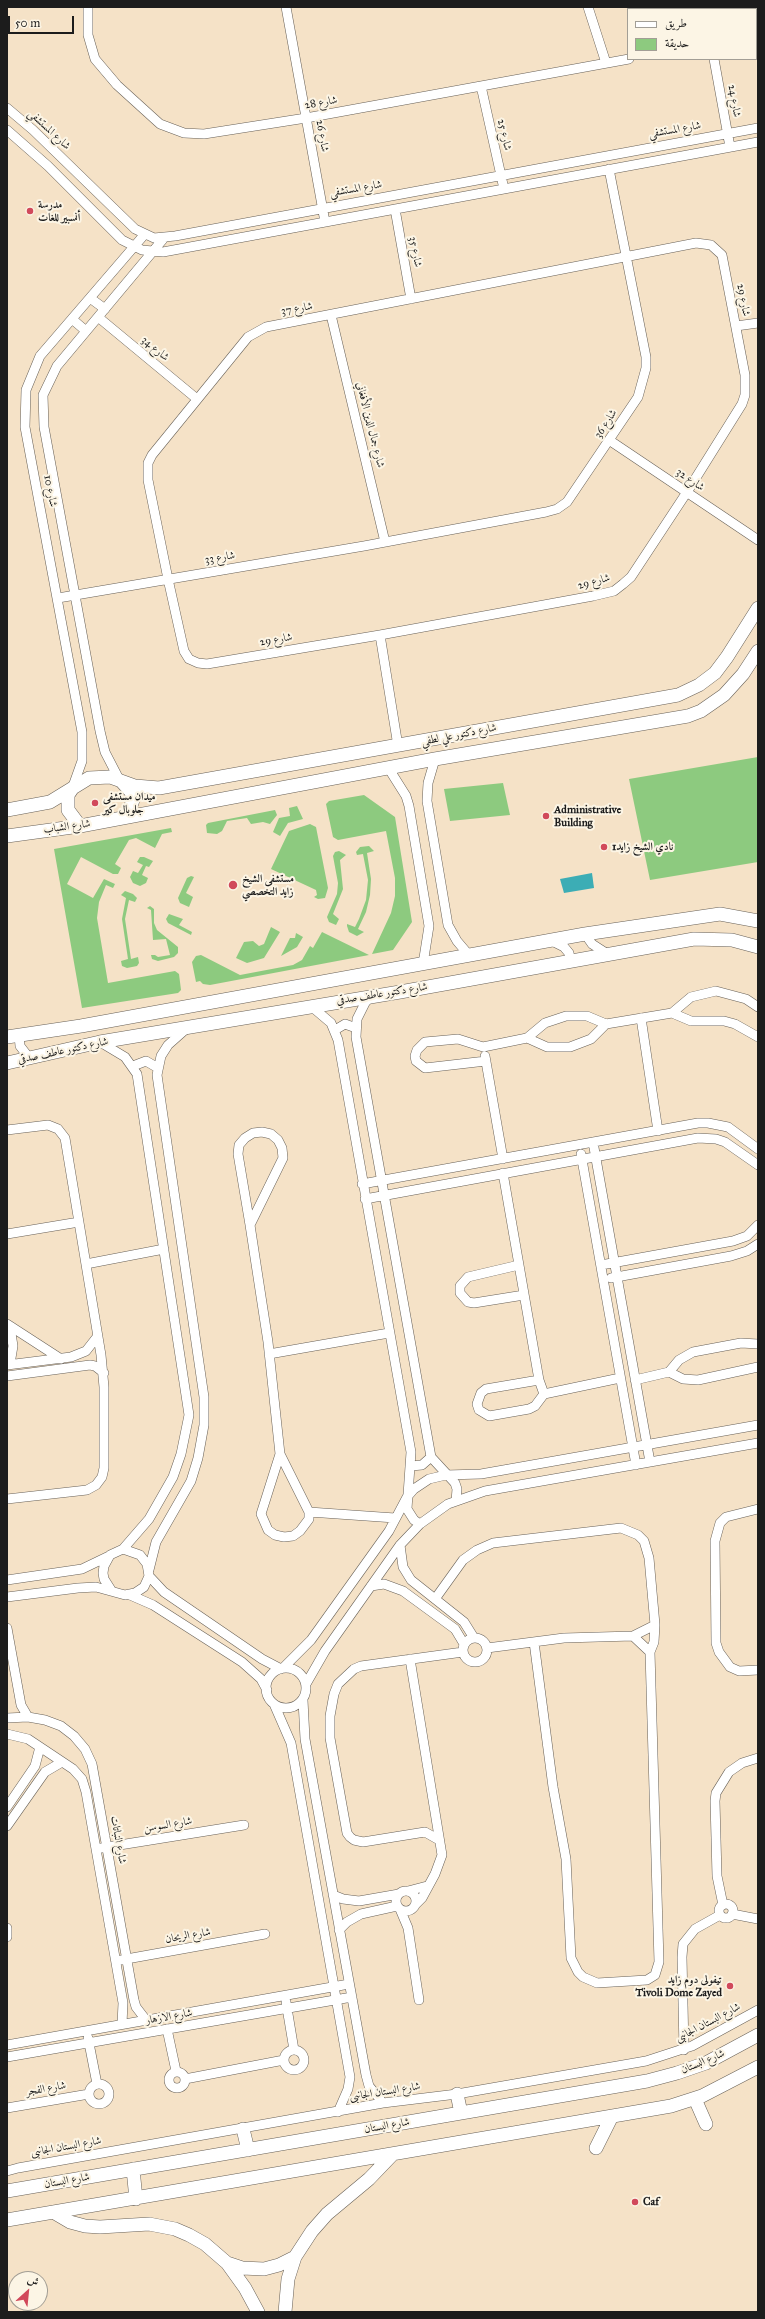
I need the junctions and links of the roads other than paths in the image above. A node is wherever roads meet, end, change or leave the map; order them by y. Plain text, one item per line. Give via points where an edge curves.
1 (88, 7) edge
2 (286, 7) edge
3 (588, 7) edge
4 (627, 59) edge
5 (714, 60) edge
6 (606, 63) junction
7 (481, 86) junction
8 (7, 109) edge
9 (7, 117) edge
10 (306, 118) junction
11 (758, 128) edge
12 (7, 130) edge
13 (727, 133) junction
14 (758, 142) edge
15 (730, 147) junction
16 (609, 169) junction
17 (501, 174) junction
18 (504, 188) junction
19 (322, 207) junction
20 (395, 209) junction
21 (325, 222) junction
22 (144, 235) junction
23 (164, 238) junction
24 (133, 247) junction
25 (152, 252) junction
26 (626, 258) junction
27 (90, 298) junction
28 (411, 299) junction
29 (104, 309) junction
30 (331, 315) junction
31 (98, 317) junction
32 (72, 319) junction
33 (758, 323) edge
34 (736, 326) junction
35 (86, 331) junction
36 (197, 399) junction
37 (609, 440) junction
38 (687, 492) junction
39 (758, 540) edge
40 (385, 542) junction
41 (168, 579) junction
42 (76, 595) junction
43 (58, 598) junction
44 (758, 608) edge
45 (380, 635) junction
46 (758, 651) edge
47 (574, 713) junction
48 (537, 720) junction
49 (582, 735) junction
50 (538, 742) junction
51 (398, 746) junction
52 (435, 760) junction
53 (389, 769) junction
54 (120, 781) junction
55 (72, 789) junction
56 (7, 810) edge
57 (127, 817) junction
58 (80, 826) junction
59 (7, 836) edge
60 (758, 920) edge
61 (585, 934) junction
62 (549, 940) junction
63 (758, 946) edge
64 (468, 954) junction
65 (609, 956) junction
66 (571, 962) junction
67 (423, 964) junction
68 (371, 995) junction
69 (311, 1006) junction
70 (758, 1007) edge
71 (672, 1013) junction
72 (641, 1018) junction
73 (606, 1024) junction
74 (188, 1028) junction
75 (356, 1028) junction
76 (335, 1030) junction
77 (13, 1036) edge
78 (758, 1037) edge
79 (527, 1038) junction
80 (100, 1042) junction
81 (483, 1047) junction
82 (30, 1059) junction
83 (486, 1061) junction
84 (7, 1063) edge
85 (133, 1066) junction
86 (158, 1068) junction
87 (7, 1130) edge
88 (658, 1130) junction
89 (592, 1142) junction
90 (580, 1145) junction
91 (758, 1149) edge
92 (595, 1156) junction
93 (503, 1158) junction
94 (582, 1158) junction
95 (758, 1165) edge
96 (503, 1173) junction
97 (382, 1181) junction
98 (362, 1184) junction
99 (384, 1195) junction
100 (365, 1199) junction
101 (79, 1222) junction
102 (250, 1225) junction
103 (758, 1225) edge
104 (7, 1234) edge
105 (758, 1244) edge
106 (164, 1250) junction
107 (614, 1262) junction
108 (86, 1264) junction
109 (519, 1265) junction
110 (601, 1265) junction
111 (617, 1277) junction
112 (603, 1279) junction
113 (524, 1294) junction
114 (9, 1326) edge
115 (389, 1333) junction
116 (97, 1337) junction
117 (758, 1344) edge
118 (269, 1354) junction
119 (61, 1359) junction
120 (72, 1362) junction
121 (8, 1364) edge
122 (758, 1367) edge
123 (669, 1372) junction
124 (104, 1373) junction
125 (7, 1376) edge
126 (620, 1378) junction
127 (539, 1380) junction
128 (635, 1380) junction
129 (544, 1394) junction
130 (758, 1425) edge
131 (758, 1443) edge
132 (647, 1445) junction
133 (633, 1447) junction
134 (280, 1454) junction
135 (430, 1457) junction
136 (650, 1462) junction
137 (636, 1465) junction
138 (411, 1466) junction
139 (446, 1475) junction
140 (407, 1497) junction
141 (7, 1499) edge
142 (456, 1500) junction
143 (758, 1509) edge
144 (309, 1512) junction
145 (395, 1518) junction
146 (420, 1524) junction
147 (400, 1545) junction
148 (123, 1550) junction
149 (110, 1556) junction
150 (149, 1573) junction
151 (7, 1580) edge
152 (371, 1586) junction
153 (111, 1590) junction
154 (423, 1590) junction
155 (130, 1595) junction
156 (7, 1596) edge
157 (435, 1599) junction
158 (416, 1600) junction
159 (655, 1625) junction
160 (7, 1628) edge
161 (633, 1636) junction
162 (474, 1638) junction
163 (534, 1642) junction
164 (464, 1648) junction
165 (487, 1648) junction
166 (650, 1652) junction
167 (410, 1660) junction
168 (282, 1668) junction
169 (758, 1670) edge
170 (306, 1684) junction
171 (267, 1690) junction
172 (303, 1700) junction
173 (274, 1704) junction
174 (28, 1717) junction
175 (7, 1718) edge
176 (7, 1734) edge
177 (40, 1747) junction
178 (758, 1758) edge
179 (62, 1762) junction
180 (7, 1807) edge
181 (436, 1818) junction
182 (244, 1825) dead end
183 (7, 1826) edge
184 (425, 1832) junction
185 (439, 1840) junction
186 (107, 1847) junction
187 (96, 1848) junction
188 (427, 1886) junction
189 (408, 1891) junction
190 (399, 1894) junction
191 (333, 1895) junction
192 (415, 1905) junction
193 (723, 1905) junction
194 (399, 1908) junction
195 (732, 1914) junction
196 (720, 1916) junction
197 (758, 1919) edge
198 (7, 1928) edge
199 (408, 1928) junction
200 (339, 1930) junction
201 (265, 1934) dead end
202 (7, 1937) edge
203 (127, 1959) junction
204 (116, 1961) junction
205 (349, 1984) junction
206 (334, 1987) junction
207 (285, 1996) junction
208 (352, 1998) junction
209 (336, 2000) junction
210 (419, 2000) dead end
211 (287, 2009) junction
212 (758, 2010) edge
213 (146, 2020) junction
214 (122, 2024) junction
215 (167, 2030) junction
216 (86, 2031) junction
217 (758, 2035) edge
218 (89, 2043) junction
219 (7, 2045) edge
220 (294, 2050) junction
221 (684, 2050) junction
222 (7, 2057) edge
223 (284, 2060) junction
224 (758, 2067) edge
225 (176, 2072) junction
226 (185, 2079) junction
227 (97, 2084) junction
228 (89, 2094) junction
229 (457, 2094) junction
230 (695, 2099) junction
231 (383, 2103) junction
232 (7, 2108) edge
233 (338, 2112) junction
234 (461, 2113) junction
235 (612, 2116) junction
236 (706, 2124) dead end
237 (243, 2129) junction
238 (596, 2148) dead end
239 (248, 2150) junction
240 (393, 2154) junction
241 (133, 2169) junction
242 (7, 2172) edge
243 (7, 2191) edge
244 (136, 2198) junction
245 (53, 2212) junction
246 (7, 2220) edge
247 (295, 2257) junction
248 (227, 2263) junction
249 (258, 2312) edge
250 (284, 2312) edge

1 - 10 street, شارع 28 via 88,35 95,59 132,100 160,124 173,130 204,134
2 - 10 street, شارع 26
3 - 6 street
4 - 6 street, شارع 28
5 - 13 street, شارع 24
6 - 7 street, شارع 28
7 - 10 street, شارع 28
7 - 17 street, شارع 25
8 - 9 street
8 - 22 street, شارع المستشفي via 33,130 135,230
10 - 19 street, شارع 26
11 - 13 street, شارع المستشفي
12 - 24 street via 48,166 122,240
13 - 15 street, شارع 24
13 - 17 street, شارع المستشفي
14 - 15 street
15 - 16 street
16 - 18 street
16 - 26 street, شارع 36
17 - 18 street, شارع 25
17 - 19 street, شارع المستشفي
18 - 20 street
19 - 21 street, شارع 26
19 - 23 street, شارع المستشفي
20 - 21 street
20 - 28 street, شارع 35
21 - 25 street
22 - 23 street, شارع المستشفي
22 - 24 street, شارع 10
23 - 25 street, شارع 10
24 - 25 street
24 - 27 street, شارع 10
25 - 29 street, شارع 10
26 - 28 street, شارع 37
26 - 34 street, شارع 29 via 696,243 711,245 722,255
26 - 37 street, شارع 36 via 646,368 638,397
27 - 29 street
27 - 32 street, شارع 10
28 - 30 street, شارع 37
29 - 31 street, شارع 10
30 - 36 street, شارع 37 via 256,331 240,345
30 - 40 street, شارع جمال الدين الأفغاني
31 - 35 street, شارع 10
31 - 36 street, شارع 34
32 - 35 street
32 - 43 street, شارع 10 via 40,356 34,367 26,390 24,409 25,427
33 - 34 street
34 - 38 street, شارع 29 via 746,381 744,400
35 - 42 street, شارع 10 via 57,366 49,380 44,395 43,411
36 - 41 street, شارع 37 via 148,463 148,480
37 - 38 street, شارع 32
37 - 40 street, شارع 36 via 575,493 557,509
38 - 39 street, شارع 32
38 - 45 street, شارع 29 via 631,577 614,591
40 - 41 street, شارع 33
41 - 42 street, شارع 33
41 - 45 street, شارع 29 via 184,651 190,659 198,663 218,662
42 - 43 street, شارع 33
42 - 54 street, شارع 10 via 105,752
43 - 55 street, شارع 10 via 82,732 82,761
44 - 47 street, شارع دكتور علي لطفي via 715,673 688,692
45 - 51 street
46 - 49 street, شارع دكتور علي لطفي via 734,686 701,711 674,719
47 - 48 street, شارع دكتور علي لطفي
47 - 49 street via 572,724
48 - 50 street via 542,723 544,730
48 - 51 street, شارع دكتور علي لطفي
49 - 50 street, شارع دكتور علي لطفي
50 - 52 street, شارع دكتور علي لطفي
51 - 54 street, شارع دكتور علي لطفي via 159,788 145,788
52 - 53 street, شارع دكتور علي لطفي
52 - 64 street via 428,783 428,809 448,925
53 - 57 street, شارع دكتور علي لطفي
53 - 67 street via 406,796 409,806 429,926
54 - 55 street via 110,777 94,777 80,782
54 - 57 street via 126,785 133,800
55 - 56 street via 50,802
55 - 58 street via 68,795 68,810
57 - 58 street, شارع الشباب
58 - 59 street, شارع الشباب
60 - 61 street, شارع دكتور عاطف صدقي via 720,914
61 - 62 street, شارع دكتور عاطف صدقي
61 - 65 street via 597,948
62 - 64 street, شارع دكتور عاطف صدقي
62 - 66 street via 564,947
63 - 65 street, شارع دكتور عاطف صدقي via 732,940 701,939
64 - 67 street, شارع دكتور عاطف صدقي
65 - 66 street, شارع دكتور عاطف صدقي
66 - 68 street, شارع دكتور عاطف صدقي
67 - 77 street, شارع دكتور عاطف صدقي
68 - 69 street, شارع دكتور عاطف صدقي
68 - 75 street via 360,1011
69 - 74 street, شارع دكتور عاطف صدقي
69 - 76 street via 325,1017
70 - 71 street via 746,999 716,991 691,997
71 - 72 street
71 - 78 street via 691,1021 724,1021 735,1024
72 - 73 street
72 - 88 street
73 - 79 street via 587,1016 566,1016 545,1023
73 - 79 street via 591,1039 570,1046 547,1047
74 - 80 street, شارع دكتور عاطف صدقي
74 - 86 street via 168,1045
75 - 76 street via 345,1024
75 - 97 street
76 - 98 street
77 - 82 street
79 - 81 street
80 - 82 street, شارع دكتور عاطف صدقي
80 - 85 street via 125,1057
81 - 83 street
81 - 83 street via 451,1038 425,1042 420,1045 415,1056 425,1068
82 - 84 street, شارع دكتور عاطف صدقي
83 - 93 street
85 - 86 street via 146,1061
85 - 106 street via 137,1074
86 - 150 street via 204,1411 196,1467 185,1494 156,1542
87 - 101 street via 48,1125 58,1129 64,1138
88 - 89 street
88 - 91 street via 698,1123 718,1124 736,1132
89 - 90 street
89 - 92 street
90 - 93 street
90 - 94 street
92 - 94 street
92 - 95 street via 707,1137 725,1142
92 - 107 street
93 - 97 street
94 - 96 street
94 - 110 street
96 - 99 street
96 - 109 street
97 - 98 street
97 - 99 street
98 - 100 street
99 - 100 street
99 - 135 street
100 - 115 street
101 - 104 street
101 - 108 street
102 - 102 street via 238,1154 239,1145 253,1133 262,1132 271,1134 278,1140 283,1158
102 - 118 street
103 - 107 street via 747,1236 733,1241
105 - 111 street via 747,1252 731,1256
106 - 108 street
106 - 148 street via 189,1415 173,1477 152,1514
107 - 110 street
107 - 111 street
108 - 116 street
109 - 113 street
109 - 113 street via 468,1277 460,1286 460,1293 468,1302 474,1303
110 - 112 street
111 - 112 street
111 - 128 street
112 - 126 street
113 - 127 street
114 - 119 street
114 - 121 street via 13,1346
115 - 118 street
115 - 138 street
116 - 120 street via 86,1351
116 - 124 street
117 - 123 street via 741,1343 693,1352 679,1360
118 - 134 street
119 - 120 street
119 - 121 street
120 - 124 street via 96,1366
120 - 125 street
122 - 123 street via 698,1380 683,1378
123 - 128 street
124 - 141 street via 104,1468 99,1481 88,1490
126 - 129 street
126 - 133 street
127 - 129 street
127 - 129 street via 486,1389 478,1398 479,1410 489,1416 529,1409 535,1406
128 - 132 street
130 - 132 street
131 - 136 street
132 - 133 street
132 - 136 street
133 - 137 street
133 - 139 street via 481,1474
134 - 144 street
134 - 144 street via 261,1514 263,1523 275,1535 293,1536 305,1526
135 - 138 street via 422,1465
135 - 139 street
136 - 137 street
137 - 142 street via 485,1491
138 - 140 street
139 - 140 street via 421,1483
139 - 142 street via 451,1478 457,1489
140 - 145 street
140 - 146 street via 407,1509
142 - 146 street
143 - 169 street via 726,1517 718,1528 715,1541 718,1652 730,1666 739,1671
144 - 145 street
145 - 168 street via 389,1531 311,1640
146 - 147 street
147 - 152 street
147 - 154 street via 403,1567
148 - 149 street
148 - 150 street via 140,1555
149 - 151 street via 82,1569
149 - 153 street via 103,1573
150 - 155 street via 144,1587
150 - 168 street via 164,1592 262,1659
152 - 158 street via 391,1585
152 - 170 street via 325,1651
153 - 155 street
153 - 156 street via 96,1587 78,1588
154 - 157 street
154 - 158 street
155 - 171 street via 153,1605 242,1662 261,1679
157 - 159 street via 460,1564 484,1546 501,1541 621,1528 638,1535 648,1549
157 - 162 street via 464,1622
158 - 164 street via 455,1629
159 - 161 street
159 - 166 street via 654,1642
160 - 174 street via 21,1705
161 - 163 street via 578,1637
161 - 166 street
162 - 164 street
162 - 165 street via 482,1640
163 - 165 street
163 - 166 street via 553,1787 566,1859 571,1958 578,1972 597,1983 647,1980 655,1975 659,1967
164 - 165 street via 468,1660 476,1662 484,1658
164 - 167 street
167 - 181 street
167 - 184 street via 361,1666 348,1673 338,1684 334,1694 330,1738 347,1833 350,1837 358,1842 364,1842
168 - 170 street via 298,1671
168 - 171 street via 270,1677
170 - 172 street
171 - 173 street
172 - 173 street via 290,1708
172 - 191 street via 305,1739
173 - 206 street via 291,1743
174 - 175 street, شارع النباتات
174 - 186 street, شارع النباتات via 60,1726 74,1736 85,1749 92,1764
176 - 177 street, شارع النباتات via 28,1739
177 - 179 street, شارع النباتات
177 - 180 street via 35,1766
178 - 193 street via 742,1763 728,1772 716,1793 718,1876
179 - 183 street via 46,1772
179 - 187 street, شارع النباتات via 82,1779
181 - 184 street
181 - 185 street
182 - 186 street, شارع السوسن
184 - 185 street
185 - 188 street via 442,1855
186 - 187 street, شارع السوسن
186 - 203 street, شارع النباتات
187 - 204 street, شارع النباتات
188 - 189 street
188 - 192 street
189 - 190 street
189 - 192 street via 414,1895
190 - 191 street via 359,1901
190 - 194 street via 396,1900
191 - 200 street
192 - 194 street via 408,1911
192 - 199 street
193 - 195 street via 731,1907
193 - 196 street via 719,1909
194 - 199 street
194 - 200 street via 361,1914
195 - 196 street via 727,1918
195 - 197 street
196 - 221 street via 695,1929 683,1944
198 - 202 street
199 - 210 street
200 - 205 street
201 - 203 street, شارع الريحان
203 - 204 street, شارع الريحان
203 - 213 street, شارع النباتات via 136,2008
204 - 214 street, شارع النباتات via 123,2010
205 - 206 street, شارع الازهار
205 - 208 street
206 - 207 street, شارع الازهار
206 - 209 street
207 - 211 street
207 - 213 street, شارع الازهار
208 - 209 street, شارع الازهار
208 - 231 street via 367,2081 375,2096
209 - 211 street, شارع الازهار
209 - 233 street via 350,2077
211 - 215 street, شارع الازهار
211 - 220 street
212 - 221 street, شارع البستان الجانبى
213 - 214 street, شارع الازهار
214 - 216 street, شارع الازهار
215 - 218 street, شارع الازهار
215 - 225 street
216 - 218 street
216 - 219 street, شارع الازهار
217 - 234 street, شارع البستان via 706,2063 662,2078
218 - 222 street, شارع الازهار
218 - 227 street
220 - 223 street via 285,2055
220 - 223 street via 303,2056 304,2060 299,2069 289,2069
221 - 229 street, شارع البستان الجانبى via 646,2061
223 - 226 street
224 - 230 street
225 - 226 street via 180,2072
225 - 226 street via 169,2077 172,2086 181,2087
227 - 228 street
227 - 228 street via 107,2088 108,2098 99,2104 90,2099
228 - 232 street, شارع الفجر
229 - 231 street, شارع البستان الجانبى
229 - 234 street
230 - 235 street via 671,2106
230 - 236 street
231 - 233 street, شارع البستان الجانبى
233 - 237 street, شارع البستان الجانبى
234 - 239 street, شارع البستان
235 - 238 street
235 - 240 street
237 - 239 street
237 - 242 street, شارع البستان الجانبى
239 - 241 street, شارع البستان
240 - 244 street
240 - 247 street via 369,2179 327,2214
241 - 243 street, شارع البستان
241 - 244 street
244 - 245 street
245 - 246 street
245 - 248 street via 70,2222 85,2226 149,2224 175,2229 205,2244
247 - 248 street via 264,2269 242,2268
247 - 250 street via 288,2279
248 - 249 street

